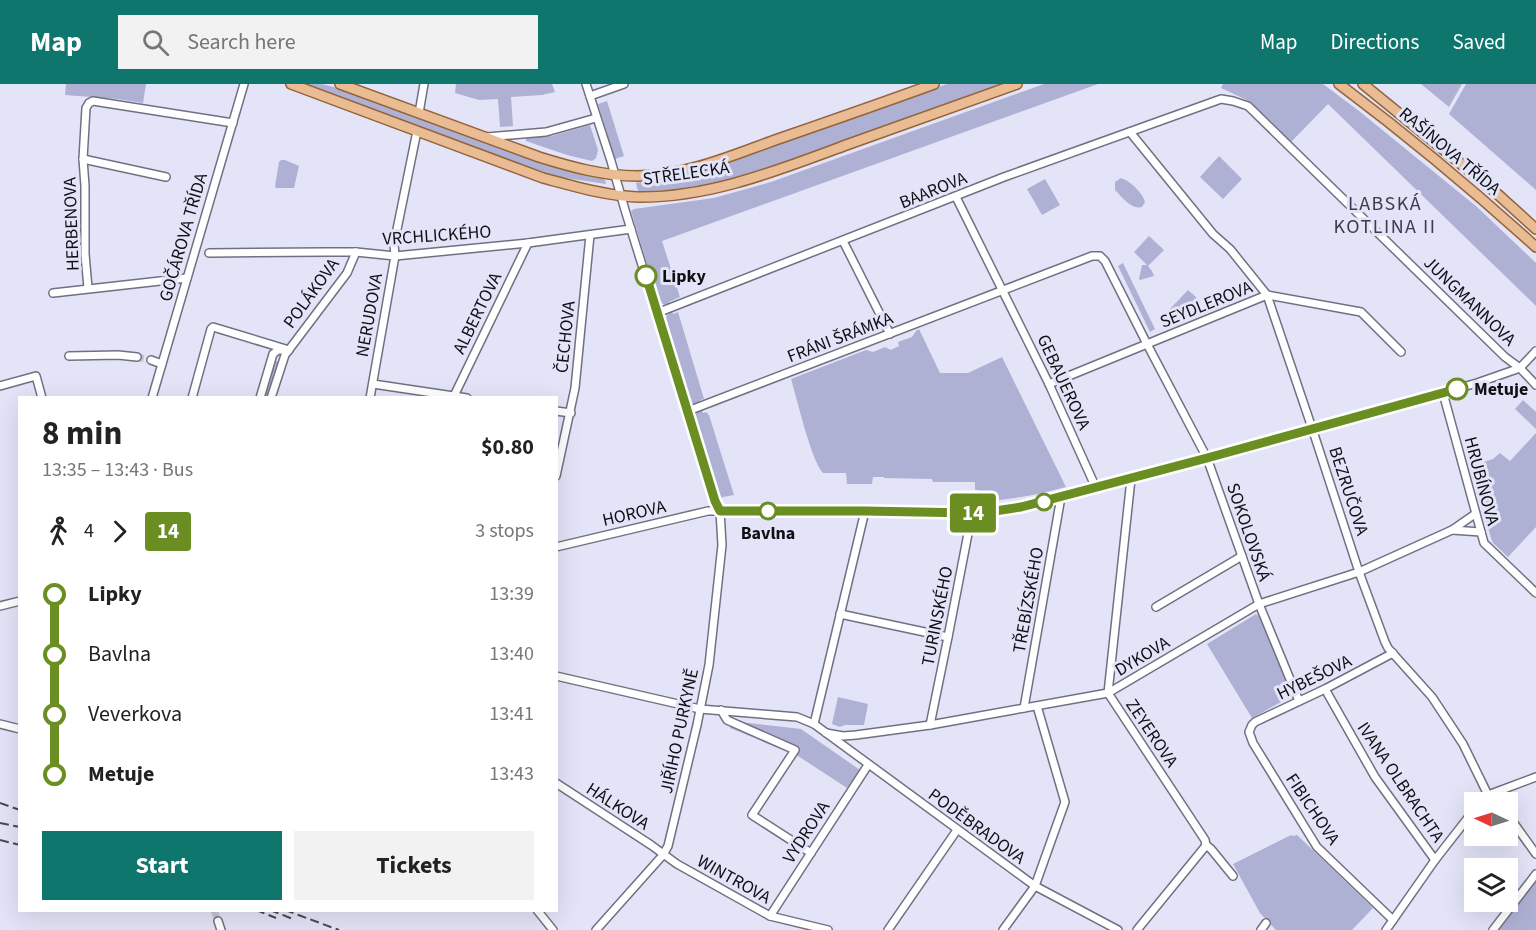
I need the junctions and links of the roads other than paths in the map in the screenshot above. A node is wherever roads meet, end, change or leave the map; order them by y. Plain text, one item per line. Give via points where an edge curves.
1 (244, 84) edge
2 (291, 84) edge
3 (340, 84) edge
4 (424, 84) edge
5 (586, 84) edge
6 (624, 84) edge
7 (933, 84) edge
8 (1017, 84) edge
9 (1339, 84) edge
10 (1363, 84) edge
11 (609, 87) edge
12 (590, 96) junction
13 (1221, 99) joint
14 (419, 113) junction
15 (597, 118) junction
16 (233, 123) junction
17 (417, 131) junction
18 (1130, 132) junction
19 (483, 137) junction
20 (83, 159) junction
21 (614, 174) junction
22 (166, 177) dead end
23 (621, 195) junction
24 (956, 197) junction
25 (631, 229) junction
26 (1536, 229) edge
27 (590, 235) junction
28 (843, 241) junction
29 (528, 243) junction
30 (1536, 248) edge
31 (356, 252) junction
32 (209, 253) dead end
33 (395, 256) junction
34 (187, 278) junction
35 (88, 288) junction
36 (1003, 290) junction
37 (53, 293) dead end
38 (1267, 296) junction
39 (657, 313) junction
40 (890, 334) junction
41 (1147, 344) junction
42 (289, 350) junction
43 (1536, 351) edge
44 (1401, 352) dead end
45 (69, 356) dead end
46 (137, 357) tunnel mouth
47 (151, 360) tunnel mouth
48 (162, 364) junction
49 (1520, 368) junction
50 (373, 384) junction
51 (1049, 384) junction
52 (1536, 385) edge
53 (0, 386) edge
54 (1443, 393) junction
55 (41, 396) edge
56 (153, 396) edge
57 (193, 396) edge
58 (261, 396) edge
59 (272, 396) edge
60 (370, 396) edge
61 (453, 396) edge
62 (558, 411) edge
63 (688, 411) junction
64 (571, 413) junction
65 (1312, 428) junction
66 (1207, 458) junction
67 (558, 468) edge
68 (1131, 478) junction
69 (1096, 488) junction
70 (1061, 497) junction
71 (720, 511) junction
72 (865, 511) junction
73 (972, 513) junction
74 (1475, 513) junction
75 (1452, 530) junction
76 (1481, 532) junction
77 (558, 547) edge
78 (1242, 556) junction
79 (1359, 572) junction
80 (1536, 593) edge
81 (18, 602) edge
82 (1259, 604) junction
83 (0, 606) edge
84 (1156, 607) dead end
85 (840, 614) junction
86 (948, 637) junction
87 (1393, 653) junction
88 (558, 676) edge
89 (1325, 689) junction
90 (1108, 693) junction
91 (1299, 701) junction
92 (1037, 706) junction
93 (1024, 708) junction
94 (700, 709) junction
95 (721, 710) junction
96 (0, 724) edge
97 (814, 724) junction
98 (930, 725) junction
99 (18, 728) edge
100 (1250, 729) joint
101 (826, 733) junction
102 (868, 765) junction
103 (1536, 777) edge
104 (558, 784) edge
105 (1487, 792) edge
106 (1496, 792) edge
107 (1464, 823) edge
108 (1518, 828) edge
109 (957, 830) junction
110 (1206, 844) junction
111 (810, 852) junction
112 (1536, 854) edge
113 (663, 855) junction
114 (1435, 860) junction
115 (1536, 874) edge
116 (1233, 876) dead end
117 (1035, 886) junction
118 (539, 912) edge
119 (770, 916) junction
120 (1393, 920) junction
121 (218, 921) tunnel mouth
122 (1266, 923) dead end
123 (221, 930) edge
124 (553, 930) edge
125 (596, 930) edge
126 (828, 930) edge
127 (888, 930) edge
128 (1003, 930) edge
129 (1118, 930) edge
130 (1137, 930) edge
131 (1262, 930) edge
132 (1386, 930) edge
133 (1493, 930) edge

1 - 16 street, GOČÁROVA TŘÍDA
2 - 17 main road, STŘELECKÁ
3 - 14 main road, STŘELECKÁ
4 - 14 street
5 - 12 street, JIŘÍHO PURKYNĚ
6 - 11 street
7 - 21 main road, STŘELECKÁ via 715,162 676,172
8 - 23 main road, STŘELECKÁ via 722,187 664,196
9 - 30 main road, RAŠÍNOVA TŘÍDA via 1444,167
10 - 26 main road, RAŠÍNOVA TŘÍDA
11 - 12 street
12 - 15 street, JIŘÍHO PURKYNĚ
13 - 18 street, BAAROVA
13 - 49 street, JUNGMANNOVA via 1248,106
14 - 19 main road, STŘELECKÁ
15 - 19 street, STŘELECKÁ via 546,132
15 - 21 street, JIŘÍHO PURKYNĚ
16 - 20 street, HERBENOVA via 93,101 86,108
16 - 34 street, GOČÁROVA TŘÍDA
17 - 23 main road, STŘELECKÁ via 543,178
17 - 33 street, NERUDOVA via 394,244
18 - 24 street, BAAROVA
18 - 38 street, BEZRUČOVA
19 - 21 main road, STŘELECKÁ via 567,166
20 - 22 street, HERBENOVA
20 - 35 street, HERBENOVA
21 - 23 street, JIŘÍHO PURKYNĚ
23 - 25 street, JIŘÍHO PURKYNĚ
24 - 28 street, BAAROVA
24 - 36 street, GEBAUEROVA
25 - 27 street, VRCHLICKÉHO
25 - 39 street, JIŘÍHO PURKYNĚ
27 - 29 street, VRCHLICKÉHO
27 - 64 street, ČECHOVA
28 - 39 street, BAAROVA
28 - 40 street
29 - 33 street, VRCHLICKÉHO
29 - 61 street, ALBERTOVA
31 - 32 street, VRCHLICKÉHO
31 - 33 street, VRCHLICKÉHO
31 - 42 street, POLÁKOVA via 347,273
33 - 50 street, NERUDOVA
34 - 35 street
34 - 48 street, GOČÁROVA TŘÍDA
35 - 37 street
36 - 40 street, FRÁNI ŠRÁMKA
36 - 41 street via 1100,256
36 - 51 street, GEBAUEROVA
38 - 41 street, SEYDLEROVA
38 - 44 street, SEYDLEROVA via 1361,312
38 - 65 street, BEZRUČOVA
39 - 63 street, JIŘÍHO PURKYNĚ
40 - 63 street, FRÁNI ŠRÁMKA
41 - 51 street, SEYDLEROVA
41 - 66 street, SOKOLOVSKÁ
42 - 57 street via 213,327
42 - 58 street via 273,354
42 - 59 street
43 - 49 street
45 - 46 street
47 - 48 street
48 - 56 street, GOČÁROVA TŘÍDA
49 - 52 street, JUNGMANNOVA
49 - 54 street, HOROVA
50 - 60 street, NERUDOVA
50 - 61 street
51 - 69 street, GEBAUEROVA
53 - 55 street via 36,376
54 - 65 street, HOROVA
54 - 74 street, HRUBÍNOVA
62 - 64 street
63 - 71 street, JIŘÍHO PURKYNĚ
64 - 67 street, ČECHOVA
65 - 66 street, HOROVA
65 - 79 street, BEZRUČOVA
66 - 68 street, HOROVA
66 - 78 street, SOKOLOVSKÁ
68 - 69 street, HOROVA
68 - 90 street, ZEYEROVA
69 - 70 street, HOROVA
70 - 73 street, HOROVA
70 - 93 street, TŘEBÍZSKÉHO
71 - 72 street, HOROVA
71 - 77 street, HOROVA
71 - 94 street, JIŘÍHO PURKYNĚ via 722,545 709,665
72 - 73 street, HOROVA
72 - 85 street
73 - 86 street, TURINSKÉHO
74 - 75 street, DYKOVA
74 - 76 street, HRUBÍNOVA
75 - 76 street, DYKOVA
75 - 79 street, DYKOVA
76 - 80 street, HRUBÍNOVA via 1484,543
78 - 82 street, SOKOLOVSKÁ
78 - 84 street
79 - 82 street, DYKOVA
79 - 87 street, BEZRUČOVA via 1385,642
81 - 83 street
82 - 90 street, DYKOVA
82 - 91 street, SOKOLOVSKÁ
85 - 86 street
85 - 97 street
86 - 98 street, TURINSKÉHO
87 - 89 street, HYBEŠOVA
87 - 105 street, BEZRUČOVA via 1432,697 1463,744
88 - 94 street
89 - 91 street, HYBEŠOVA
89 - 114 street, IVANA OLBRACHTA via 1375,777
90 - 92 street, DYKOVA
90 - 110 street, ZEYEROVA
91 - 100 street, HYBEŠOVA via 1255,722
92 - 93 street, DYKOVA
92 - 117 street via 1065,802
93 - 98 street, DYKOVA
94 - 95 street
94 - 113 street, JIŘÍHO PURKYNĚ
95 - 97 street via 797,717
95 - 111 street via 727,720 795,750 752,815
96 - 99 street
97 - 101 street, PODĚBRADOVA
98 - 101 street, DYKOVA via 843,736
100 - 120 street, FIBICHOVA via 1252,743 1317,847
101 - 102 street, PODĚBRADOVA
102 - 109 street, PODĚBRADOVA
102 - 111 street, VYDROVA
103 - 106 street
104 - 113 street, HÁLKOVA
107 - 114 street
108 - 112 street
109 - 117 street, PODĚBRADOVA
109 - 127 street
110 - 116 street, ZEYEROVA
110 - 130 street
111 - 119 street, VYDROVA
113 - 119 street, WINTROVA
113 - 125 street, JIŘÍHO PURKYNĚ
114 - 120 street
115 - 133 street
117 - 128 street
117 - 129 street, PODĚBRADOVA
118 - 124 street
119 - 126 street, WINTROVA
120 - 132 street
121 - 123 street
122 - 131 street

